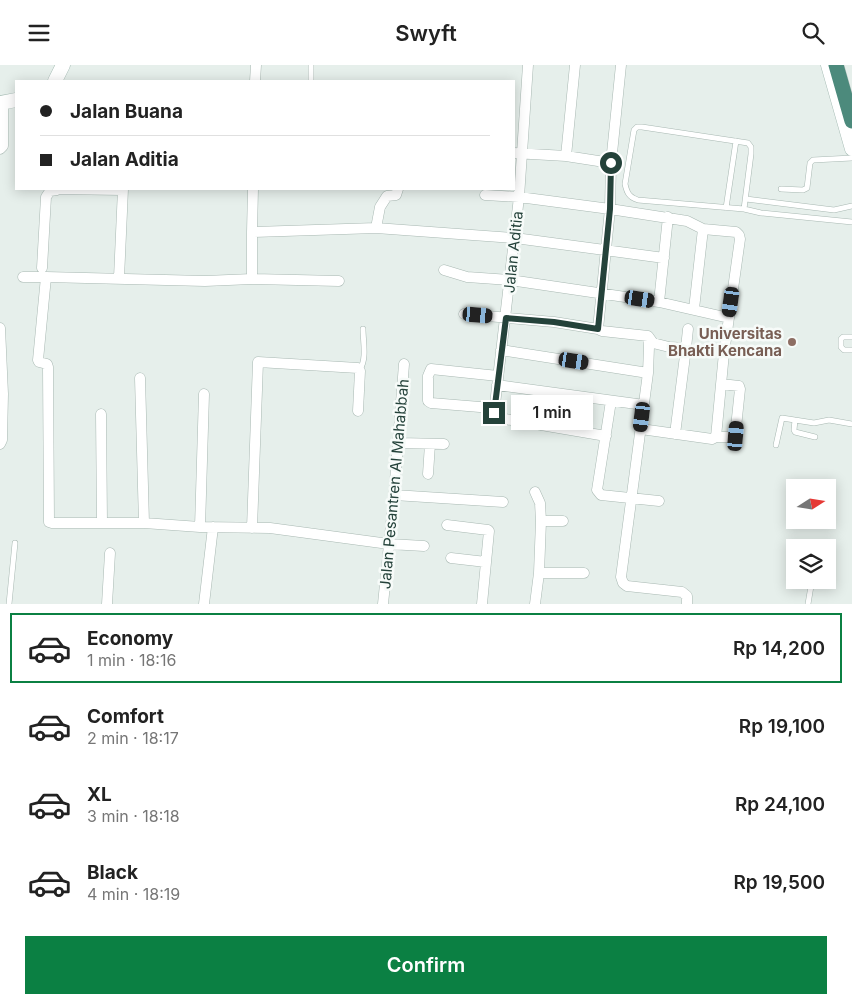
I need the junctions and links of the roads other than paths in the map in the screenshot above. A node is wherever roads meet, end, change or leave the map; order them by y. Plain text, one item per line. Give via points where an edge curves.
1 (63, 65) edge
2 (256, 65) edge
3 (311, 65) edge
4 (528, 65) edge
5 (575, 65) edge
6 (621, 65) edge
7 (828, 65) edge
8 (836, 65) edge
9 (55, 80) edge
10 (255, 80) edge
11 (311, 80) edge
12 (6, 102) edge
13 (852, 121) edge
14 (736, 141) junction
15 (1, 147) edge
16 (852, 149) edge
17 (518, 153) edge
18 (566, 156) junction
19 (852, 157) edge
20 (611, 163) junction
21 (781, 189) dead end
22 (54, 190) edge
23 (123, 190) edge
24 (253, 190) edge
25 (398, 190) edge
26 (485, 195) dead end
27 (519, 197) junction
28 (746, 199) junction
29 (852, 206) edge
30 (726, 208) junction
31 (610, 209) junction
32 (744, 209) junction
33 (668, 217) junction
34 (852, 222) edge
35 (376, 228) junction
36 (703, 229) junction
37 (252, 232) junction
38 (514, 238) junction
39 (606, 251) junction
40 (664, 259) junction
41 (444, 270) dead end
42 (44, 273) junction
43 (24, 277) dead end
44 (119, 279) junction
45 (252, 279) junction
46 (510, 280) junction
47 (339, 281) dead end
48 (602, 293) junction
49 (659, 302) junction
50 (694, 309) junction
51 (464, 314) dead end
52 (506, 318) junction
53 (729, 318) junction
54 (0, 328) edge
55 (363, 329) dead end
56 (598, 329) junction
57 (688, 329) dead end
58 (648, 336) junction
59 (852, 337) edge
60 (686, 348) junction
61 (501, 350) junction
62 (852, 351) edge
63 (404, 363) dead end
64 (360, 369) junction
65 (648, 373) junction
66 (140, 378) dead end
67 (498, 381) junction
68 (721, 384) junction
69 (1, 394) edge
70 (204, 394) dead end
71 (610, 401) junction
72 (644, 405) junction
73 (494, 406) junction
74 (358, 411) dead end
75 (100, 414) dead end
76 (795, 420) junction
77 (852, 424) edge
78 (641, 429) junction
79 (674, 435) junction
80 (606, 436) junction
81 (716, 437) junction
82 (815, 437) dead end
83 (398, 443) junction
84 (0, 444) edge
85 (430, 444) junction
86 (444, 444) dead end
87 (776, 445) dead end
88 (428, 475) dead end
89 (535, 492) dead end
90 (394, 495) junction
91 (630, 499) junction
92 (659, 501) dead end
93 (503, 502) dead end
94 (540, 521) junction
95 (563, 521) dead end
96 (102, 523) junction
97 (144, 523) junction
98 (447, 525) dead end
99 (200, 527) junction
100 (213, 527) junction
101 (252, 528) junction
102 (15, 543) dead end
103 (389, 544) junction
104 (424, 546) dead end
105 (110, 553) dead end
106 (451, 558) dead end
107 (486, 562) junction
108 (539, 573) junction
109 (584, 573) dead end
110 (810, 589) edge
111 (9, 604) edge
112 (107, 604) edge
113 (204, 604) edge
114 (383, 604) edge
115 (482, 604) edge
116 (535, 604) edge
117 (687, 604) edge
118 (808, 604) edge

1 - 9 main road
2 - 10 street
3 - 11 lane
4 - 17 street, Jalan Aditia
5 - 18 street
6 - 20 street
7 - 16 main road
8 - 13 highway
12 - 15 street
14 - 28 lane via 748,143 751,147
14 - 30 lane
14 - 30 lane via 642,127 637,127 632,135 625,184 631,197
17 - 18 street
17 - 27 street, Jalan Aditia
18 - 20 street
19 - 21 lane via 813,161 809,167 807,188
20 - 31 street
22 - 42 street via 46,197
23 - 44 street
24 - 37 street
25 - 35 street via 396,195 387,196 382,202
26 - 27 street
27 - 31 street
27 - 38 street, Jalan Aditia
28 - 29 lane via 834,210
28 - 32 lane
30 - 32 lane
31 - 33 street
31 - 39 street
32 - 34 lane
33 - 36 street
33 - 40 street
35 - 37 street
35 - 38 street
36 - 50 street
36 - 53 street via 739,235
37 - 45 street
38 - 39 street
38 - 46 street, Jalan Aditia
39 - 40 street
39 - 48 street
40 - 49 street
41 - 46 street via 467,277
42 - 43 street
42 - 44 street
42 - 96 street via 38,360 48,367 48,518 52,523
44 - 45 street
45 - 47 street
46 - 48 street
46 - 52 street, Jalan Aditia
48 - 49 street
48 - 56 street
49 - 50 street
50 - 53 street
51 - 52 street
52 - 56 street
52 - 61 street, Jalan Aditia
53 - 68 street
54 - 69 street
55 - 64 lane via 364,352
56 - 58 street
57 - 60 street
58 - 60 street via 653,343
58 - 65 street
59 - 62 lane via 841,339 841,347
60 - 79 street
61 - 65 street
61 - 67 street, Jalan Aditia
63 - 83 street, Jalan Pesantren Al Mahabbah
64 - 74 street
64 - 101 street via 258,362
65 - 72 street
66 - 97 street
67 - 71 street
67 - 73 street, Jalan Aditia
67 - 73 street via 431,369 428,375 428,401 431,403
68 - 81 street
68 - 81 street via 740,387 736,436
69 - 84 street
70 - 99 street
71 - 72 street
71 - 80 street
72 - 78 street
73 - 80 street via 494,415 499,418
75 - 96 street
76 - 77 lane via 814,423 832,420
76 - 82 lane via 795,433
76 - 87 lane via 781,419
78 - 79 street
78 - 91 street
79 - 81 street
80 - 91 street via 598,493
83 - 85 street
83 - 90 street, Jalan Pesantren Al Mahabbah
85 - 86 street
85 - 88 street
89 - 94 street via 540,503
90 - 93 street
90 - 103 street, Jalan Pesantren Al Mahabbah
91 - 92 street
91 - 117 street via 623,583 682,592 687,596
94 - 95 street
94 - 108 street
96 - 97 street
97 - 99 street
98 - 107 street via 488,529
99 - 100 street
100 - 101 street
100 - 113 street
101 - 103 street via 286,529
102 - 111 lane
103 - 104 street
103 - 114 street, Jalan Pesantren Al Mahabbah
105 - 112 street
106 - 107 street
107 - 115 street
108 - 109 street
108 - 116 street
110 - 118 lane

